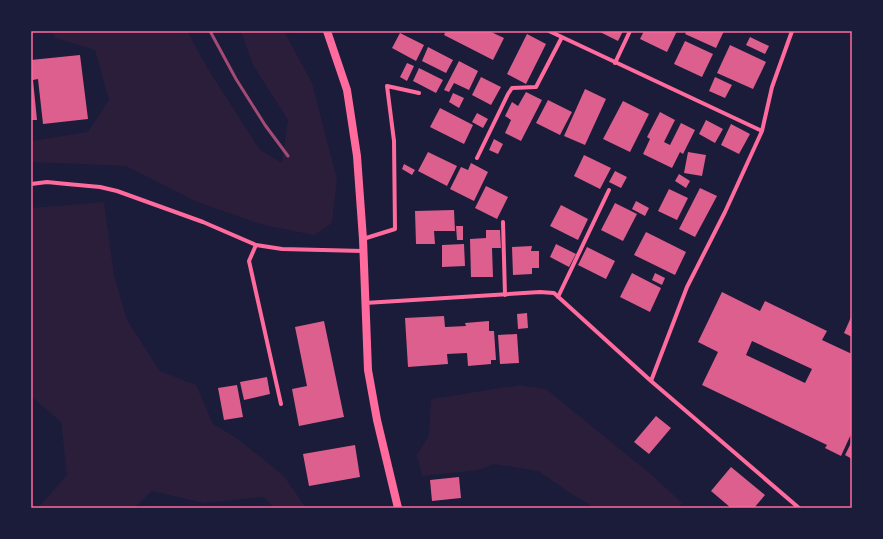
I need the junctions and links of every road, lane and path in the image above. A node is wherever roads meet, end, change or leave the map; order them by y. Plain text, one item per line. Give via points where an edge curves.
1 (327, 31) edge
2 (550, 31) edge
3 (630, 31) edge
4 (792, 31) edge
5 (562, 37) junction
6 (615, 63) junction
7 (419, 93) dead end
8 (762, 131) junction
9 (476, 158) dead end
10 (31, 184) edge
11 (609, 190) dead end
12 (503, 222) dead end
13 (363, 239) junction
14 (256, 245) junction
15 (363, 251) junction
16 (505, 295) junction
17 (558, 297) junction
18 (365, 303) junction
19 (651, 381) junction
20 (281, 404) dead end
21 (398, 508) edge
22 (800, 508) edge

1 - 13 main road via 347,90 357,156
2 - 5 street
3 - 6 street
4 - 8 street via 772,87
5 - 6 street
5 - 9 street via 536,87 512,88
6 - 8 street
7 - 13 street via 387,86 394,141 395,229
8 - 19 street via 688,287
10 - 14 street via 47,182 117,191 203,222
11 - 17 street
12 - 16 street
13 - 15 main road
14 - 15 street via 282,249
14 - 20 street via 250,261
15 - 18 main road
16 - 17 street via 548,292
16 - 18 street
17 - 19 street
18 - 21 main road via 368,370
19 - 22 street

